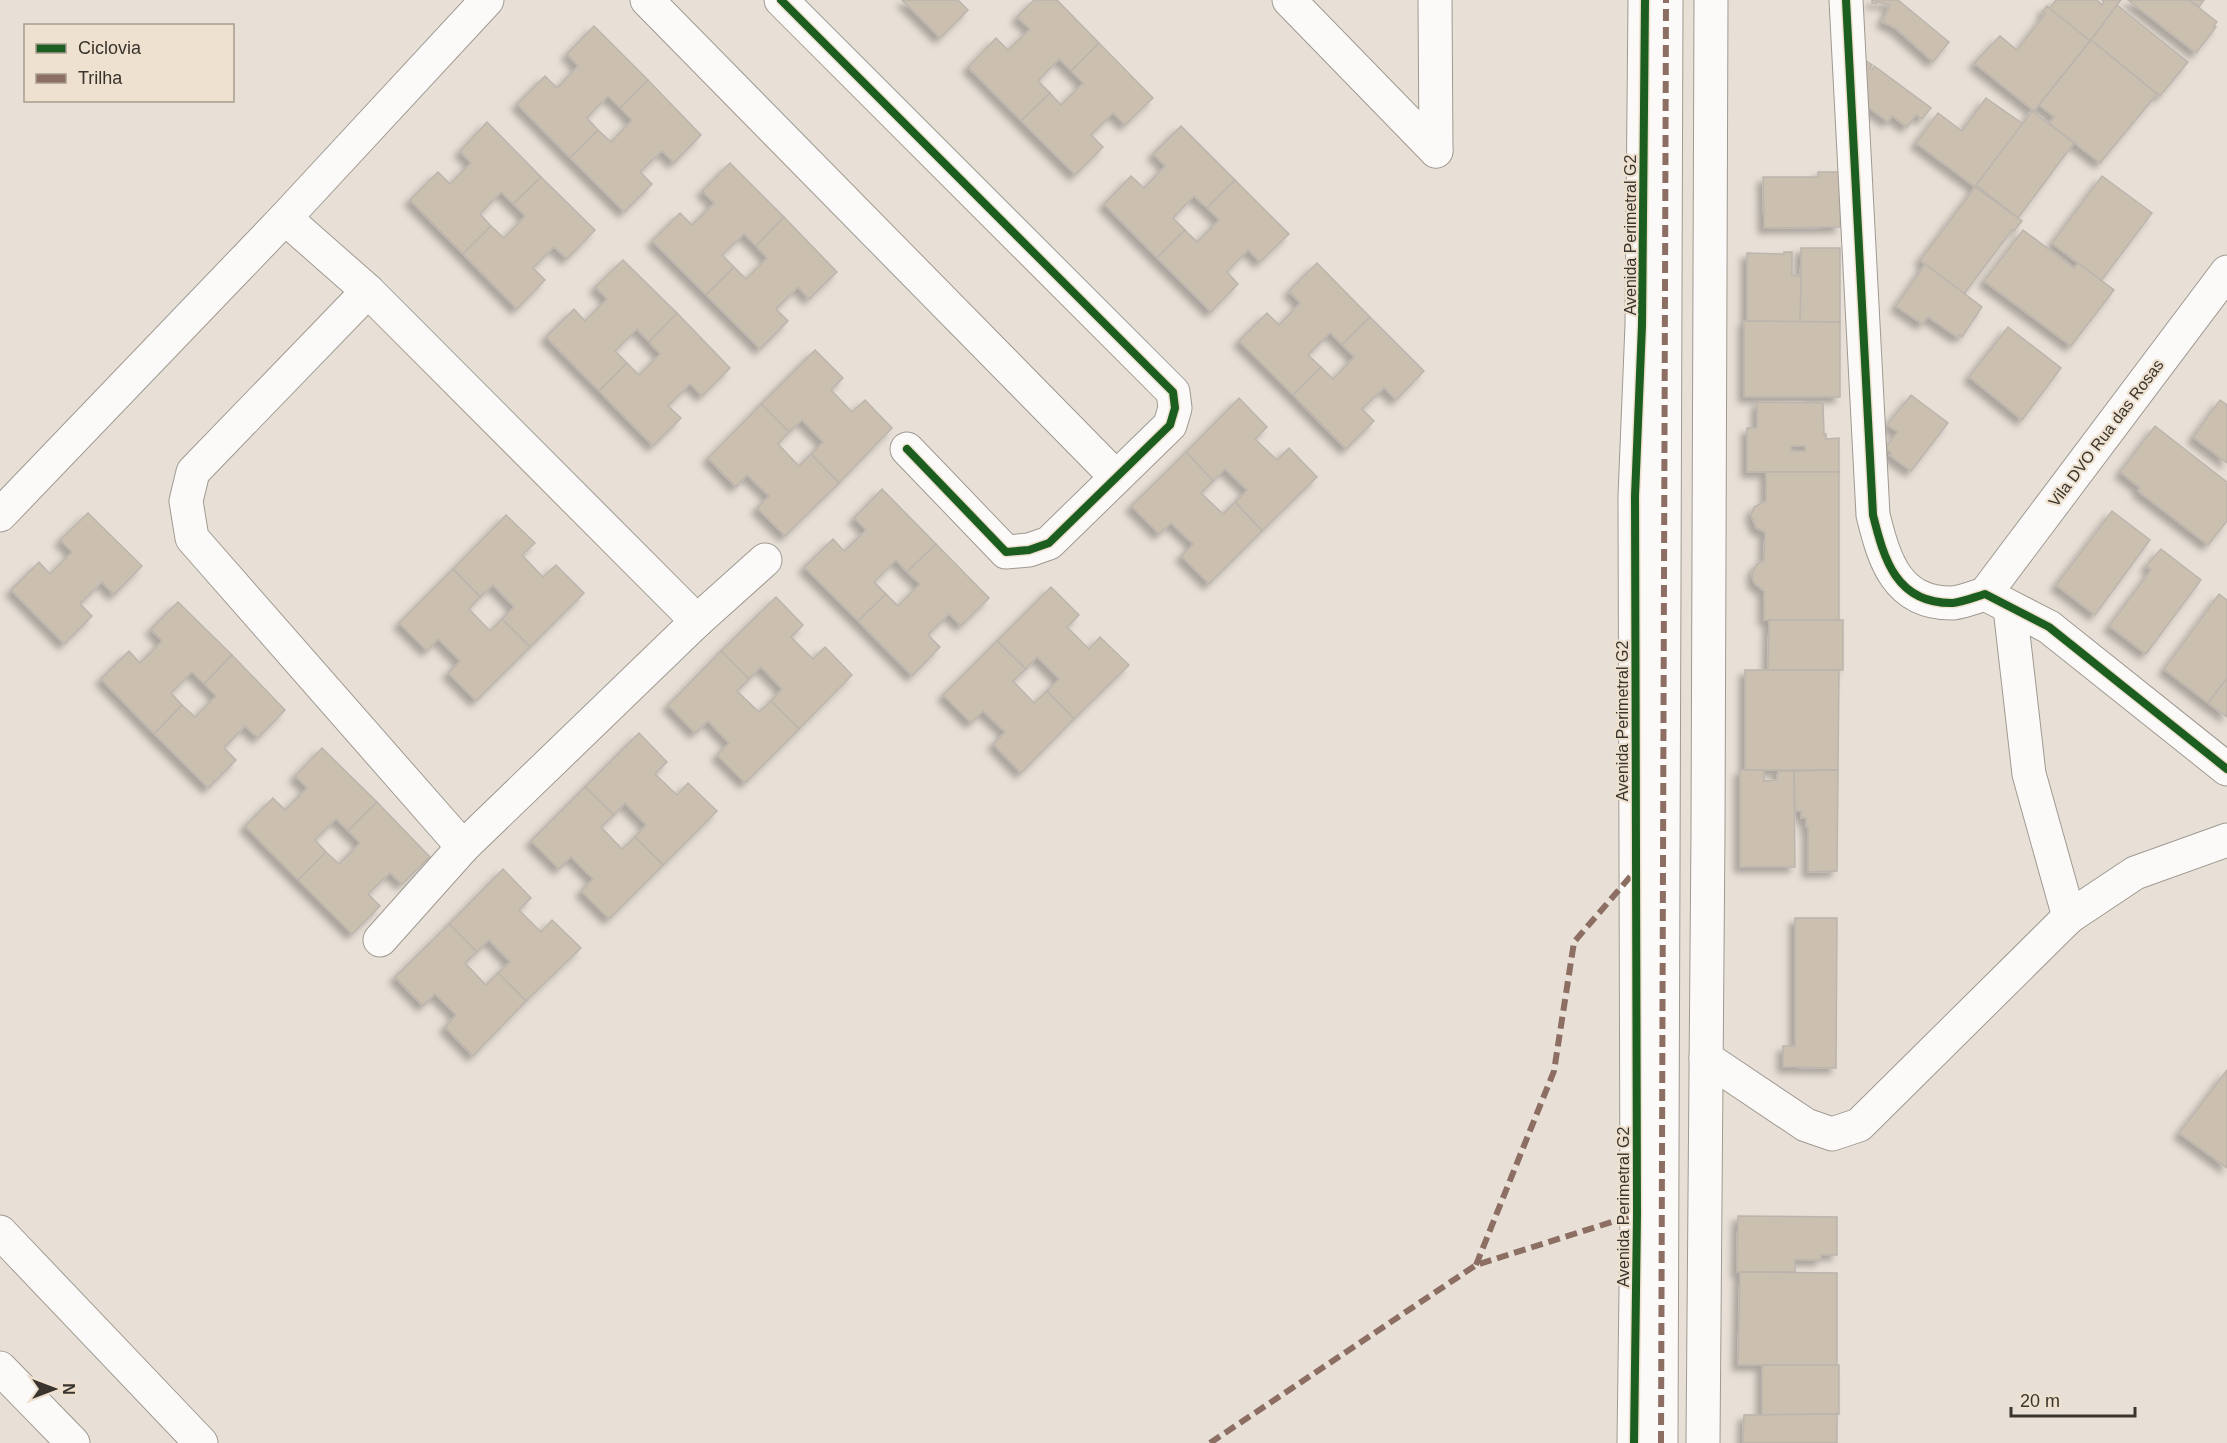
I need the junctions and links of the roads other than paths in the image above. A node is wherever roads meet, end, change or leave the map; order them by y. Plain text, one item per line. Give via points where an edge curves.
1 (487, 0) edge
2 (647, 0) edge
3 (781, 0) edge
4 (1289, 0) edge
5 (1435, 0) edge
6 (1645, 0) edge
7 (1666, 0) edge
8 (1711, 0) edge
9 (1846, 0) edge
10 (285, 218) junction
11 (2227, 272) edge
12 (368, 291) junction
13 (907, 449) dead end
14 (1116, 477) junction
15 (0, 515) edge
16 (765, 560) dead end
17 (1998, 601) junction
18 (697, 621) junction
19 (2227, 769) edge
20 (2227, 840) edge
21 (463, 847) junction
22 (2069, 917) junction
23 (380, 940) dead end
24 (1706, 1058) junction
25 (0, 1232) edge
26 (0, 1368) edge
27 (73, 1443) edge
28 (201, 1443) edge
29 (1634, 1443) edge
30 (1661, 1443) edge
31 (1703, 1443) edge

1 - 10 street
2 - 14 street
3 - 14 street via 1173,392 1175,408 1170,425
4 - 5 street via 1436,151
6 - 29 street, Avenida Perimetral G2 via 1642,325 1635,496
7 - 30 street
8 - 24 street
9 - 17 street via 1873,514 1880,542 1891,572 1908,590 1932,601
10 - 12 street
10 - 15 street
11 - 17 street, Vila DVO Rua das Rosas
12 - 18 street
12 - 21 street via 193,472 186,501 192,538
13 - 14 street via 1006,552 1049,543
16 - 18 street
17 - 19 street via 2049,627
17 - 22 street via 2029,774
18 - 21 street
20 - 22 street via 2135,873
21 - 23 street
22 - 24 street via 1859,1125 1833,1134 1806,1125
24 - 31 street
25 - 28 street
26 - 27 street

